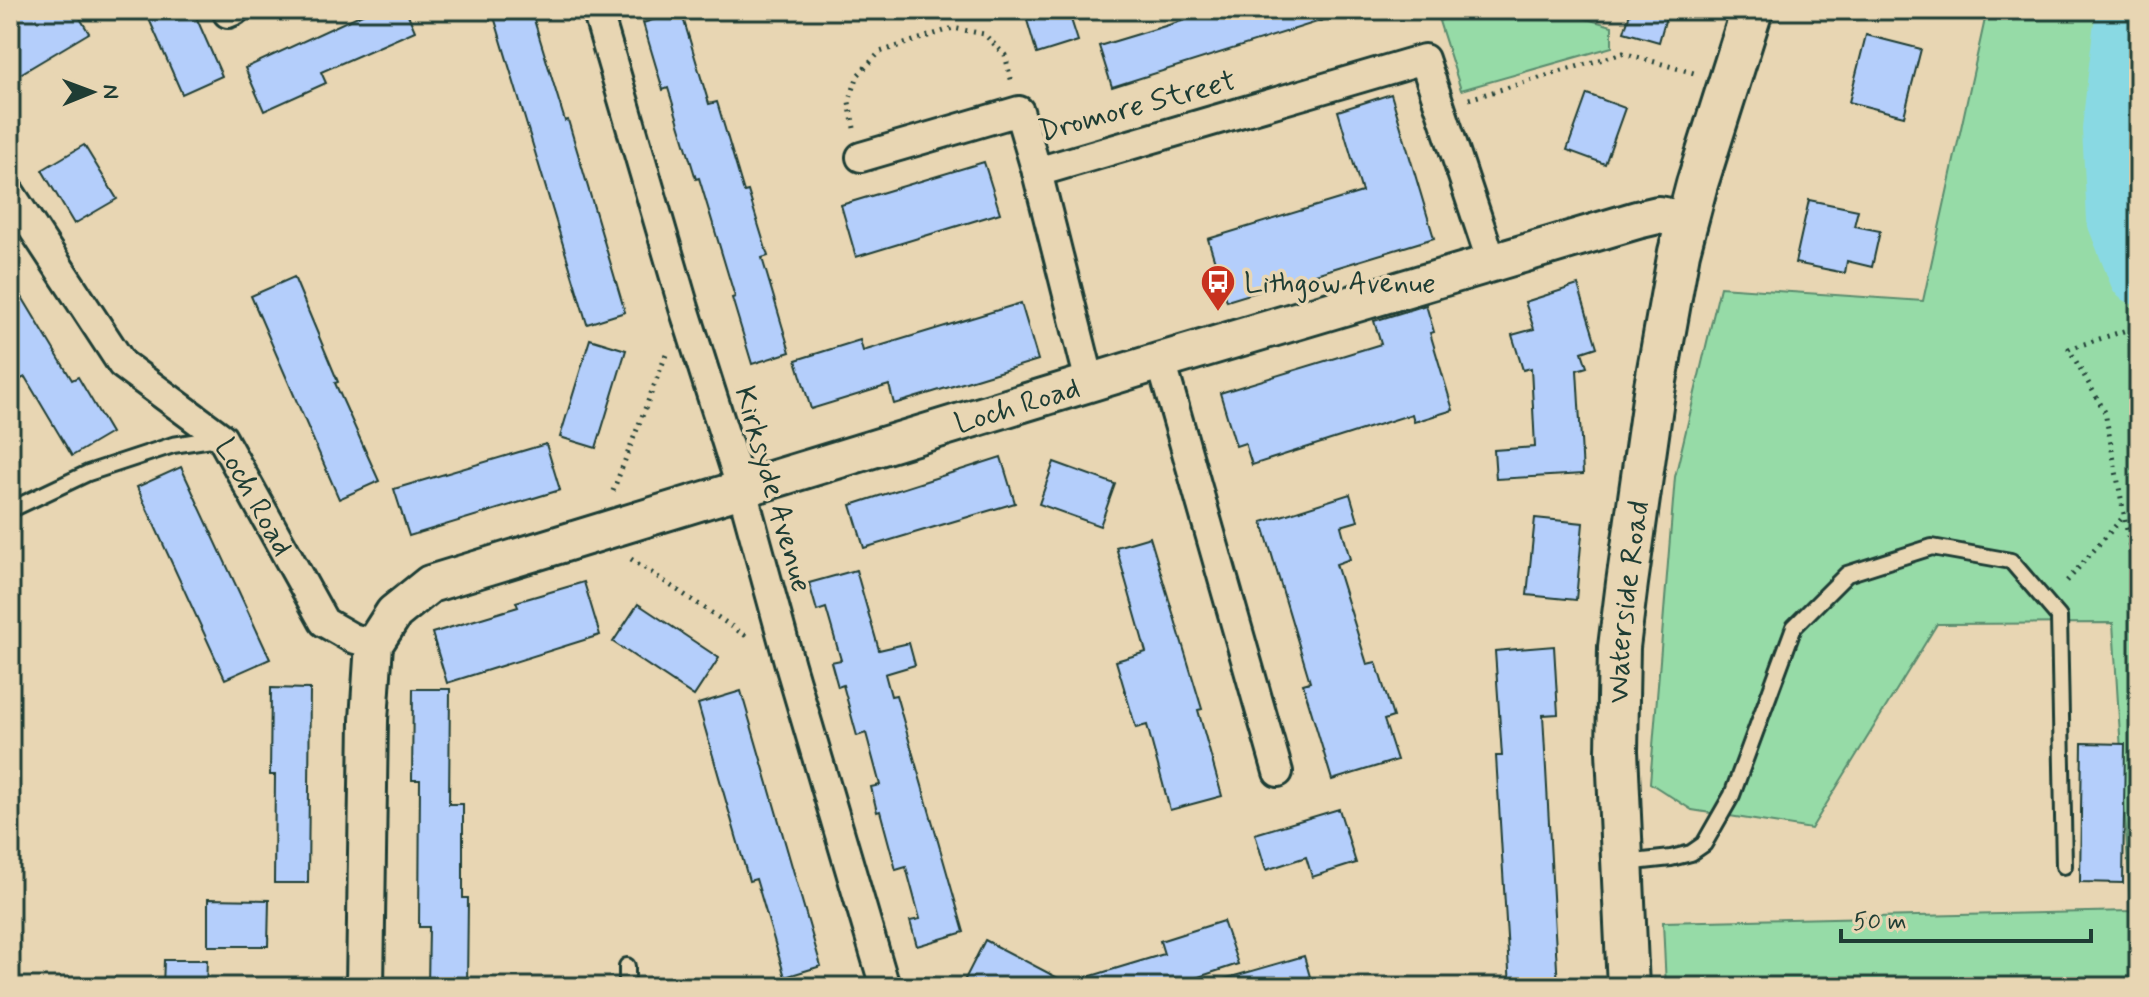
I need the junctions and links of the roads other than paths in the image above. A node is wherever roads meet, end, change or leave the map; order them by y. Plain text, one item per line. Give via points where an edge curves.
1 (597, 10) edge
2 (1752, 10) edge
3 (861, 157) road end
4 (1037, 172) junction
5 (10, 193) edge
6 (1687, 220) junction
7 (1492, 263) junction
8 (1161, 361) junction
9 (1090, 382) junction
10 (222, 438) junction
11 (742, 490) junction
12 (10, 510) edge
13 (374, 644) junction
14 (1278, 772) dead end
15 (1621, 863) junction
16 (2064, 866) dead end
17 (627, 966) dead end
18 (365, 987) edge
19 (627, 987) edge
20 (885, 987) edge
21 (1628, 987) edge

1 - 11 street, Kirksyde Avenue
2 - 6 main road, Waterside Road
3 - 4 street, Dromore Street via 1019,111
4 - 7 street, Dromore Street via 1424,59
4 - 9 street
5 - 10 street via 122,364
6 - 7 street, Loch Road via 1658,215
6 - 15 main road, Waterside Road via 1654,392 1619,647
7 - 8 street, Loch Road
8 - 9 street, Loch Road
8 - 14 street
9 - 11 street, Loch Road
10 - 12 lane, Loch Road via 173,445 88,473
10 - 13 street, Loch Road via 324,622
11 - 13 street, Loch Road via 430,584 394,613
11 - 20 street, Kirksyde Avenue
13 - 18 street
15 - 16 lane via 1671,858 1704,844 1732,795 1794,627 1847,574 1932,547 2011,561 2059,617
15 - 21 main road, Waterside Road
17 - 19 lane

